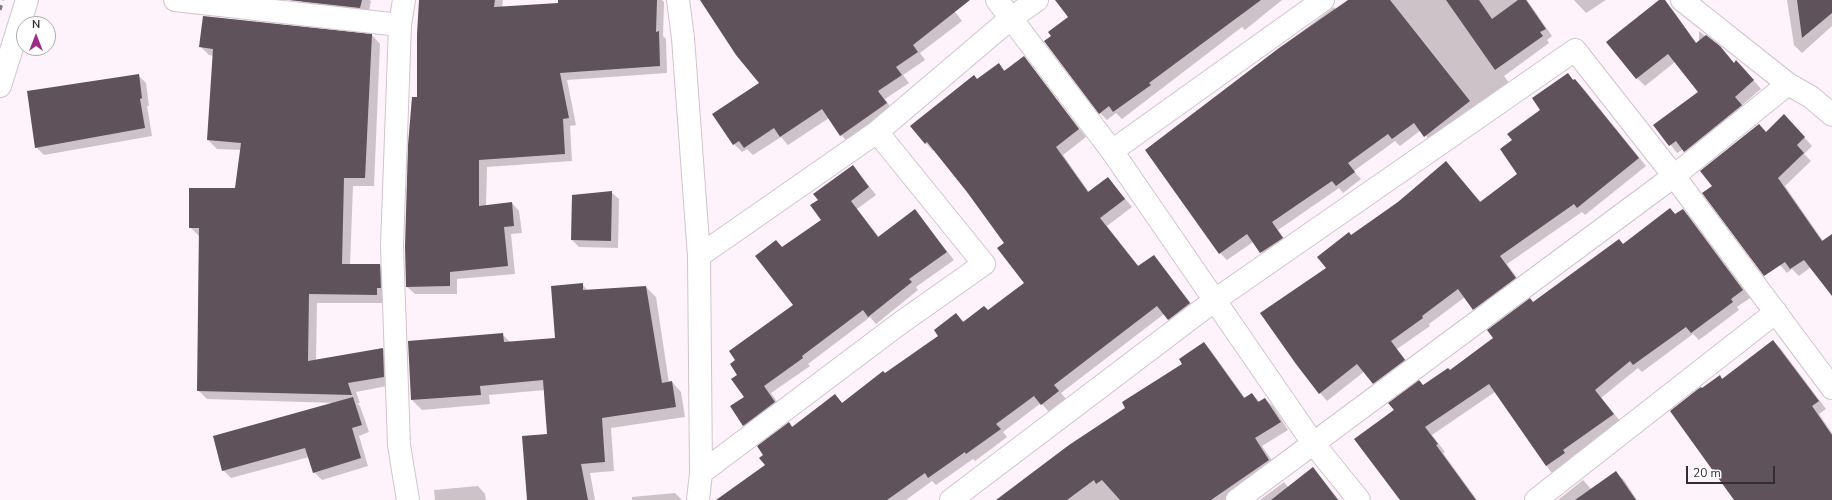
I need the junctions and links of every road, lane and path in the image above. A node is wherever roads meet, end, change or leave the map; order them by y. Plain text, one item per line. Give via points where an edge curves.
1 (27, 0) edge
2 (175, 0) edge
3 (404, 0) edge
4 (678, 0) edge
5 (997, 0) edge
6 (1037, 0) edge
7 (1323, 0) edge
8 (1682, 0) edge
9 (1010, 19) junction
10 (400, 25) junction
11 (1788, 84) junction
12 (0, 86) edge
13 (1832, 93) edge
14 (1811, 97) junction
15 (1832, 115) edge
16 (877, 132) junction
17 (1112, 151) junction
18 (1674, 176) junction
19 (699, 256) junction
20 (1215, 300) junction
21 (1776, 312) junction
22 (1832, 388) edge
23 (1314, 443) junction
24 (701, 473) junction
25 (408, 500) edge
26 (698, 500) edge
27 (951, 500) edge
28 (1237, 500) edge
29 (1360, 500) edge
30 (1536, 500) edge

1 - 12 street
2 - 10 street
3 - 10 street
4 - 19 street
5 - 9 street
6 - 9 street
7 - 17 street
8 - 11 street
9 - 16 street
9 - 17 street
10 - 25 street via 392,246 399,445
11 - 14 street
11 - 18 street
13 - 14 street
14 - 15 street
16 - 19 street
16 - 24 street via 984,264 899,324
17 - 20 street
18 - 20 street via 1575,50
18 - 21 street
18 - 23 street
19 - 24 street
20 - 23 street
20 - 27 street
21 - 22 street
21 - 30 street
23 - 28 street
23 - 29 street
24 - 26 street

